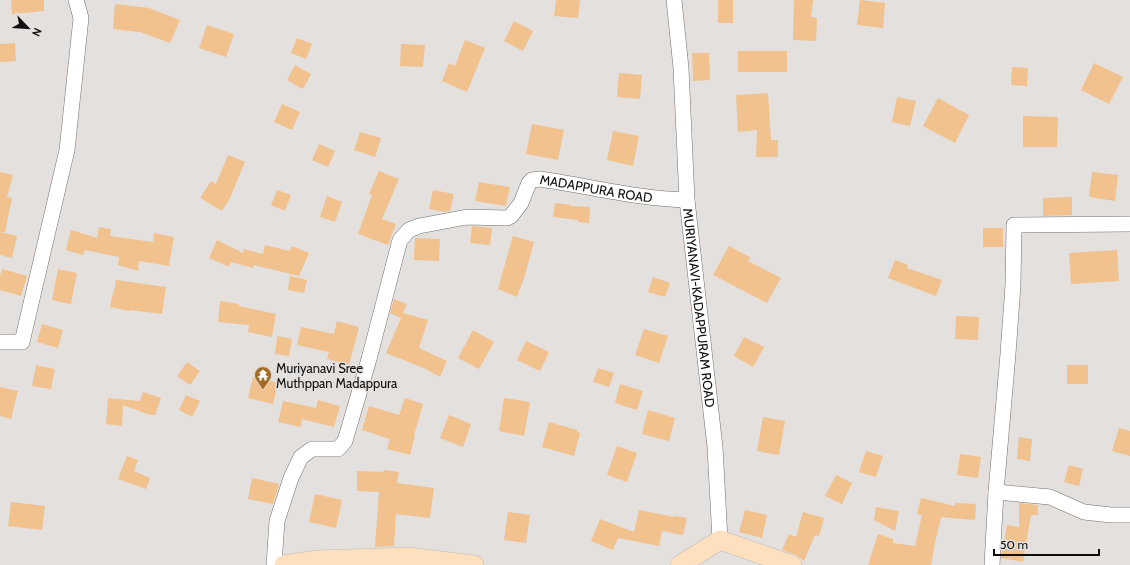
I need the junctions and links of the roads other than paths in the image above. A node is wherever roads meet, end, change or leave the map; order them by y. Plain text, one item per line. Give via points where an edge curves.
1 (76, 0) edge
2 (674, 0) edge
3 (687, 200) junction
4 (1130, 224) edge
5 (0, 342) edge
6 (996, 492) junction
7 (1130, 515) edge
8 (720, 540) junction
9 (274, 565) edge
10 (284, 565) edge
11 (474, 565) edge
12 (680, 565) edge
13 (792, 565) edge
14 (992, 565) edge

1 - 5 street via 81,18 67,150 22,342
2 - 3 street, MURIYANAVI-KADAPPURAM ROAD via 681,68
3 - 8 street, MURIYANAVI-KADAPPURAM ROAD via 715,447
3 - 9 street, MADAPPURA ROAD via 623,194 540,179 529,183 522,202 512,216 507,218 467,217 409,230 400,240 345,441 338,449 312,449 301,457 277,521
4 - 6 street via 1014,225 1013,285
6 - 7 street via 1050,497 1084,512
6 - 14 street
8 - 12 main road
8 - 13 main road
10 - 11 main road via 317,560 408,557

